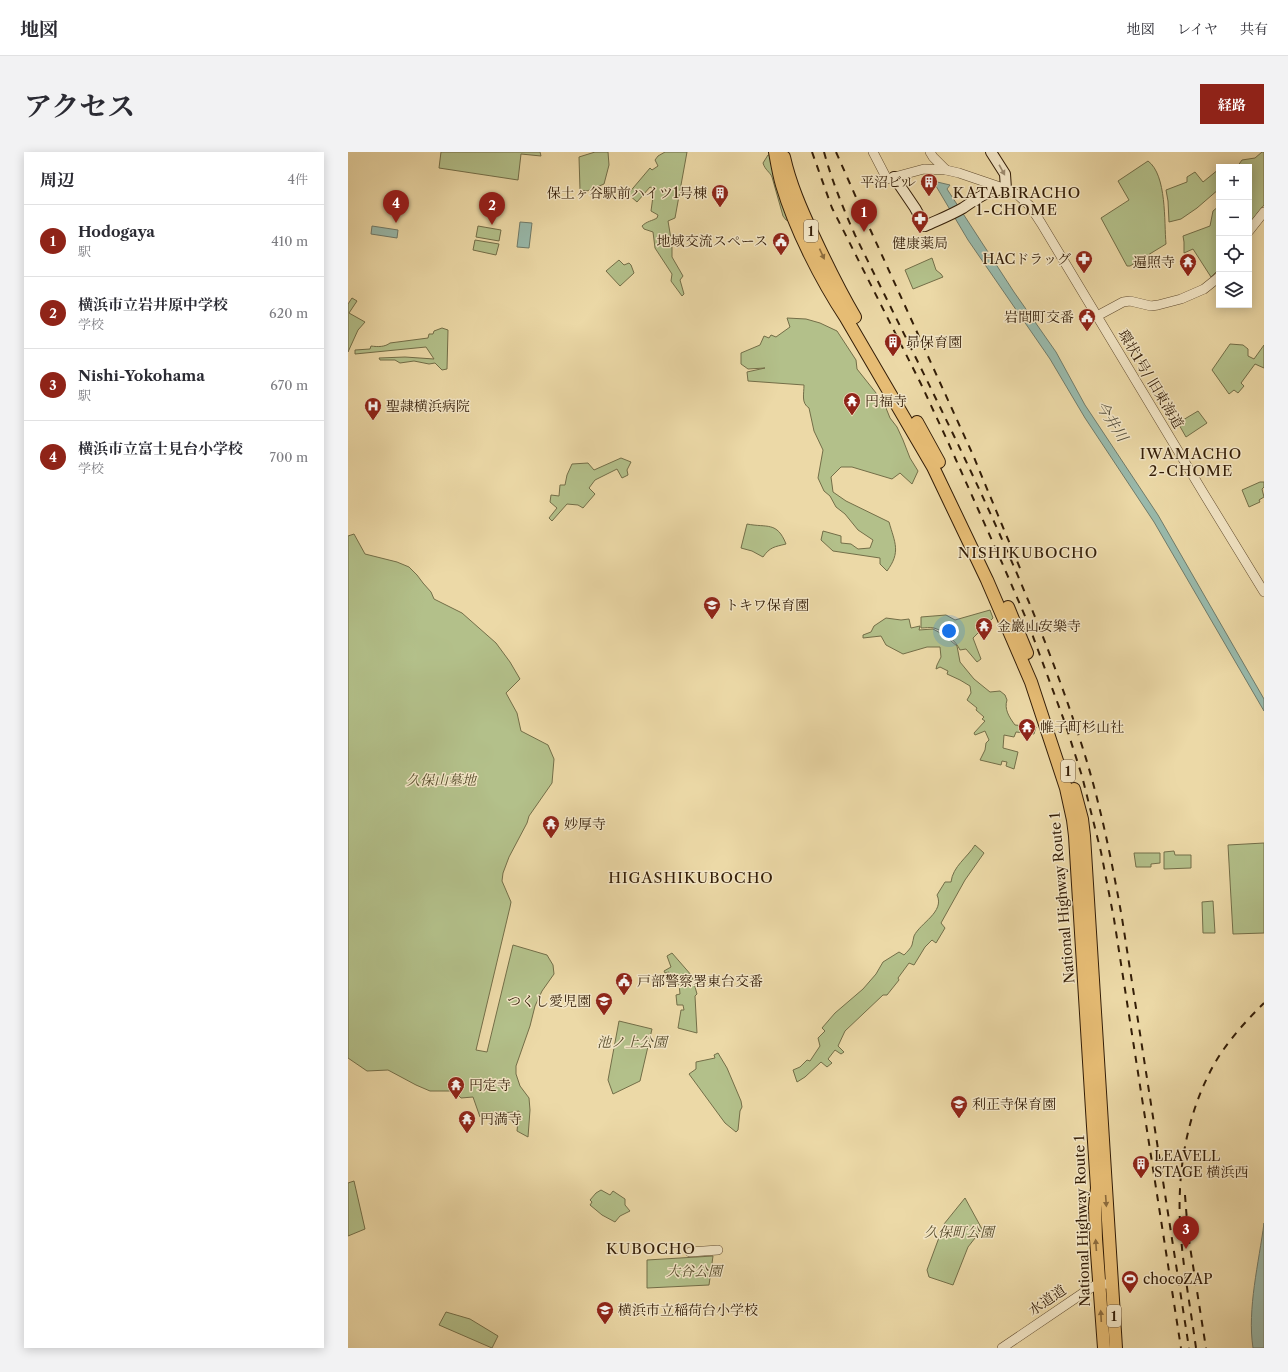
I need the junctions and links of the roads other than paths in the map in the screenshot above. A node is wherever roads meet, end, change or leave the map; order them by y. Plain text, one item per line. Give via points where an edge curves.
1 (775, 152) edge
2 (782, 152) edge
3 (873, 152) edge
4 (930, 152) edge
5 (991, 152) edge
6 (946, 170) junction
7 (894, 178) junction
8 (1006, 189) junction
9 (1264, 212) edge
10 (1252, 227) edge
11 (799, 228) junction
12 (1216, 279) edge
13 (1097, 316) junction
14 (1264, 591) edge
15 (718, 1250) dead end
16 (690, 1252) dead end
17 (1098, 1284) junction
18 (1112, 1284) junction
19 (1002, 1348) edge
20 (1104, 1348) edge
21 (1116, 1348) edge

1 - 11 highway, National Highway Route 1 / 1 via 782,184
2 - 11 highway via 780,156 786,177 803,222
2 -> 18 highway, National Highway Route 1 / 1 via 803,214 831,275 930,445 1019,632 1042,690 1073,785 1084,836
3 - 7 street via 885,177
4 - 6 street
5 -> 8 main road via 1005,174
6 - 7 street via 924,169
6 - 8 street, 環状1号/ 旧東海道
7 - 8 main road via 925,226 962,208 985,193
8 - 13 street, 環状1号/ 旧東海道 via 1018,195 1030,206
9 - 10 street
17 -> 11 highway, National Highway Route 1 / 1 via 1095,1207 1097,1188 1075,836 1066,788 1031,682 962,526 933,468 834,300
12 - 13 street via 1192,295 1151,306 1123,302
13 - 14 street, 環状1号/ 旧東海道
15 - 16 street
17 - 18 street
17 - 19 street, 水道道
20 -> 17 highway, National Highway Route 1 / 1
18 - 21 highway, National Highway Route 1 / 1

